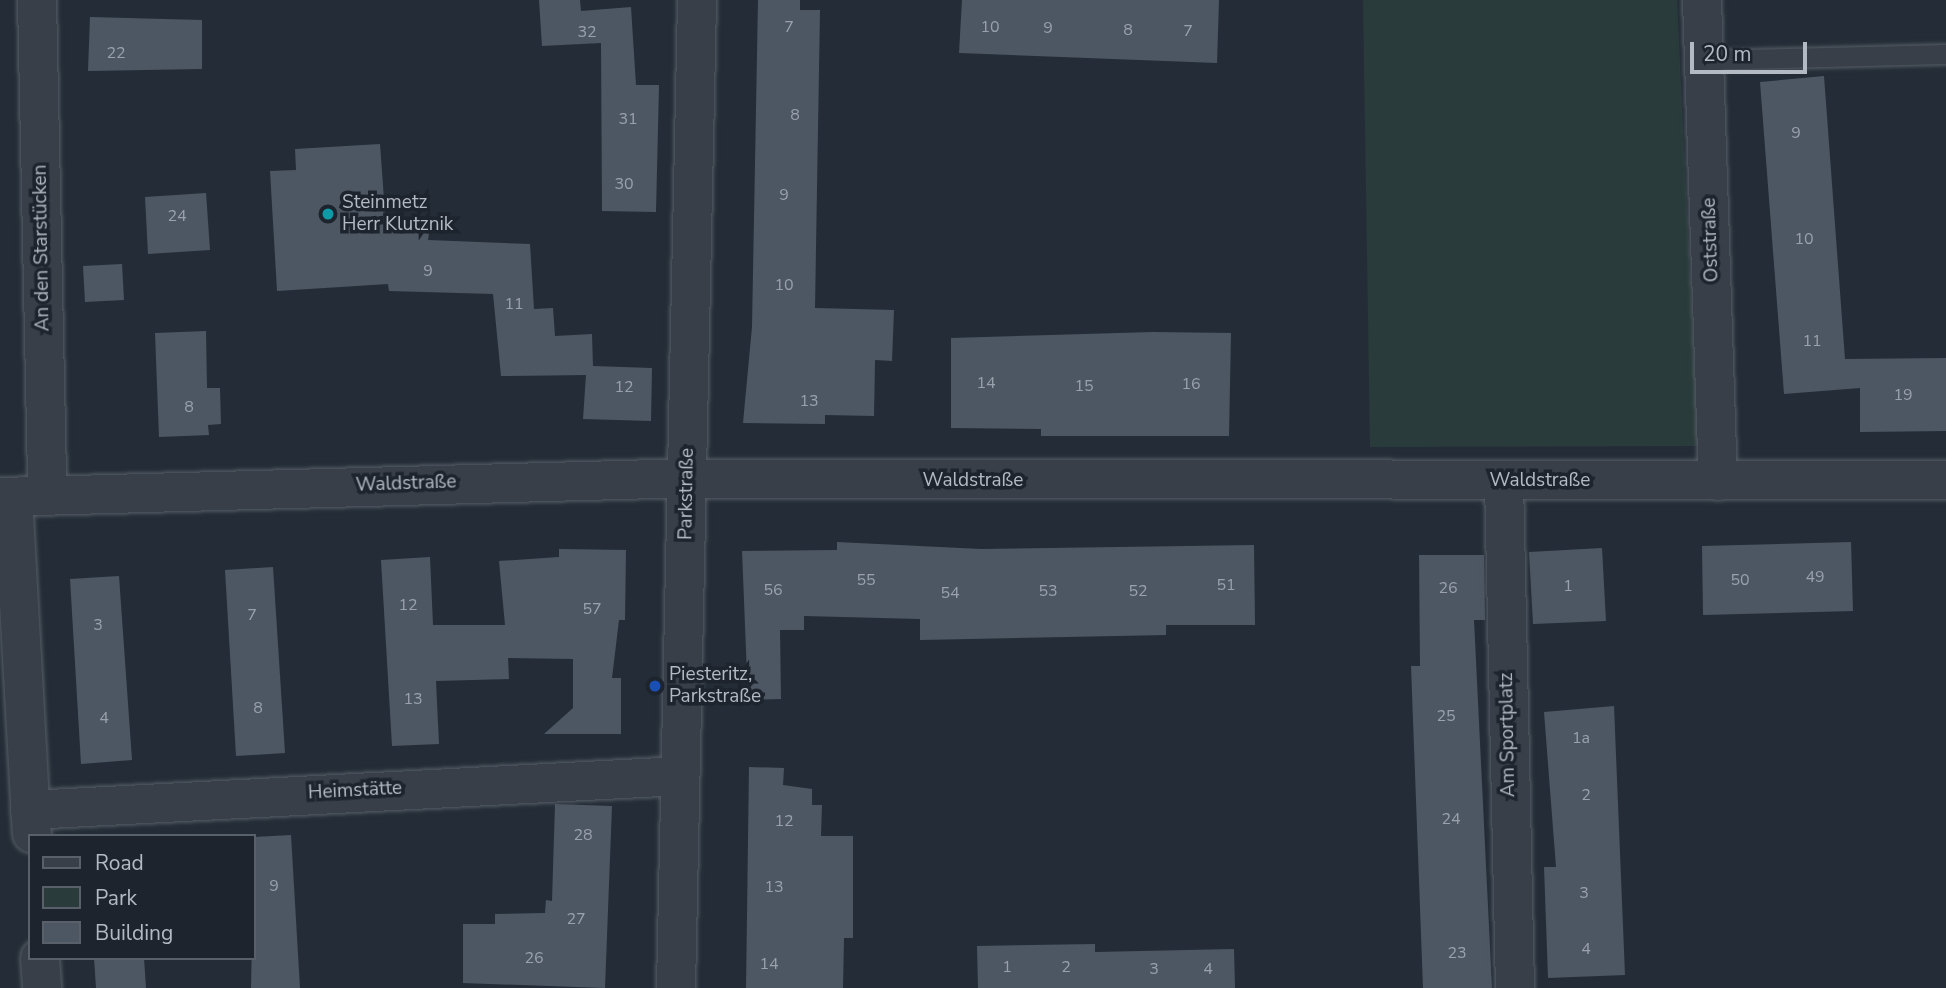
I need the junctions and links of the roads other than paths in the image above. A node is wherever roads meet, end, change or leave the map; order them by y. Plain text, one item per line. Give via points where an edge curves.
1 (37, 0) edge
2 (697, 0) edge
3 (1702, 0) edge
4 (1946, 54) edge
5 (1704, 60) junction
6 (687, 480) junction
7 (1946, 480) edge
8 (1504, 481) junction
9 (1718, 481) junction
10 (20, 496) edge
11 (680, 776) junction
12 (31, 823) edge
13 (40, 960) edge
14 (42, 988) edge
15 (676, 988) edge
16 (1515, 988) edge

1 - 10 street, An den Starstücken
2 - 6 street, Parkstraße
3 - 5 street, Oststraße
4 - 5 lane
5 - 9 street, Oststraße
6 - 8 street, Waldstraße
6 - 10 street, Waldstraße
6 - 11 street, Parkstraße
7 - 9 street, Waldstraße
8 - 9 street, Waldstraße
8 - 16 street, Am Sportplatz
10 - 12 street, Heimstätte
11 - 12 street, Heimstätte
11 - 15 street, Parkstraße
13 - 14 street

